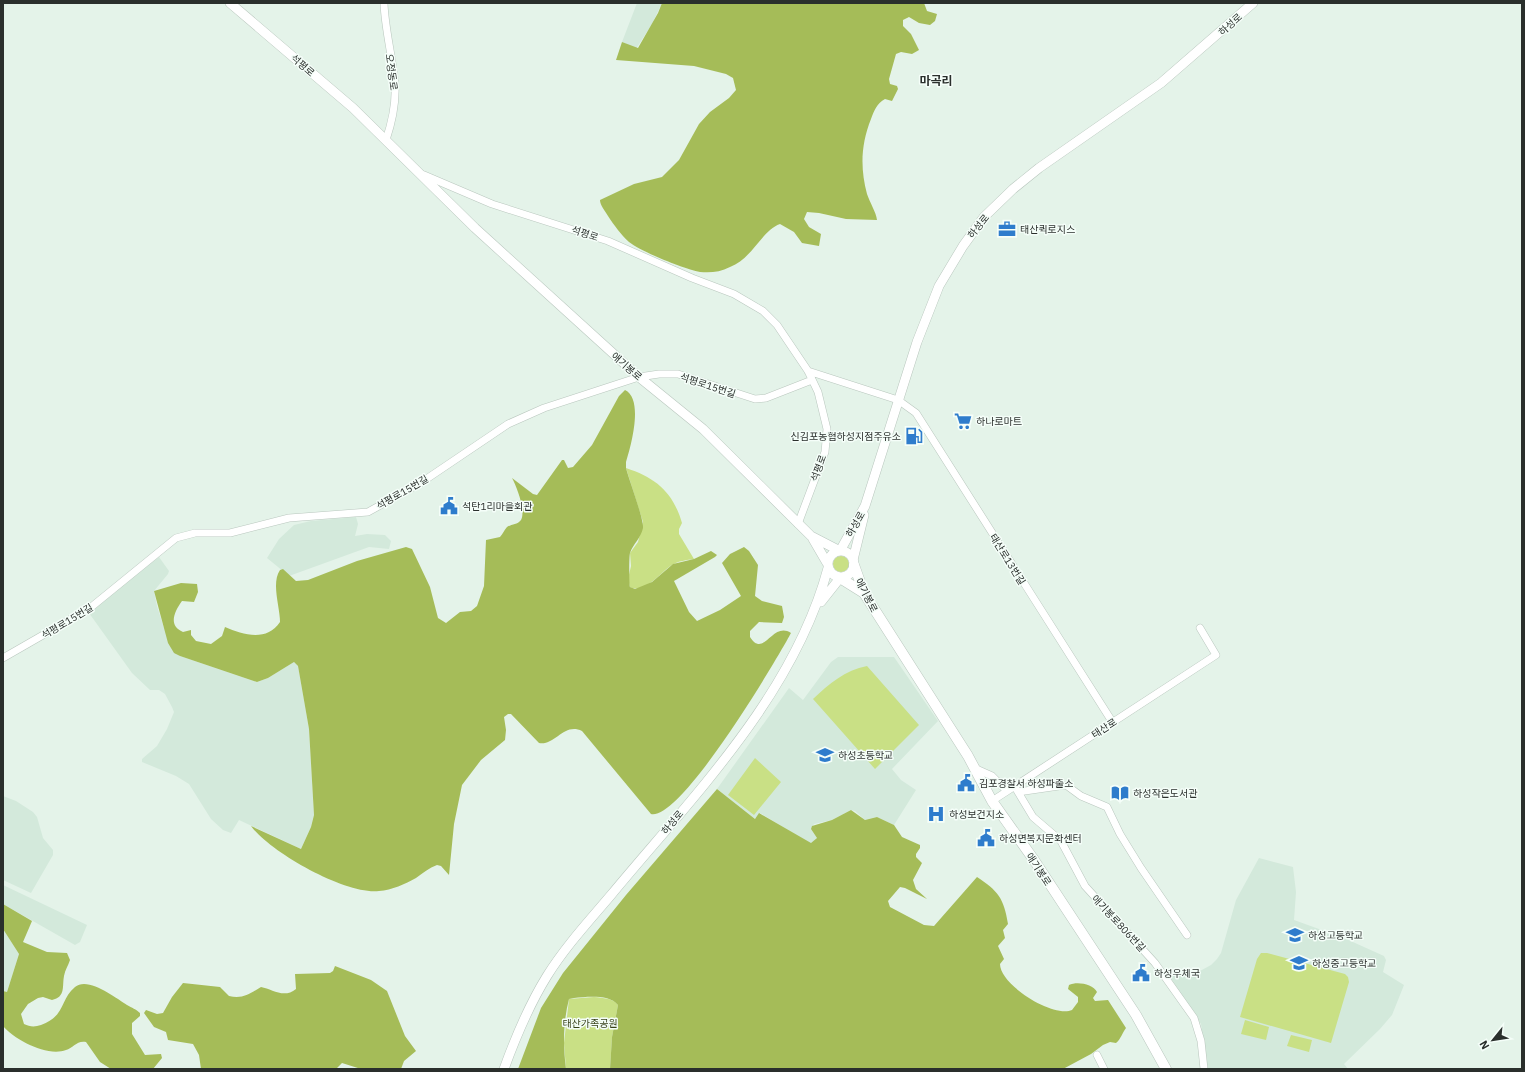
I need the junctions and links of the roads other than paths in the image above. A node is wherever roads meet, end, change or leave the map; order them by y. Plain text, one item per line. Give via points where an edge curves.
1 (230, 3) edge
2 (384, 3) edge
3 (1253, 3) edge
4 (386, 140) junction
5 (420, 173) junction
6 (808, 371) junction
7 (639, 377) junction
8 (812, 380) junction
9 (898, 400) junction
10 (865, 506) junction
11 (798, 524) junction
12 (811, 536) junction
13 (840, 551) junction
14 (854, 563) junction
15 (828, 565) junction
16 (840, 578) junction
17 (864, 593) junction
18 (816, 608) junction
19 (1200, 628) dead end
20 (3, 658) edge
21 (1113, 723) junction
22 (974, 768) junction
23 (1016, 789) junction
24 (1007, 791) junction
25 (992, 801) junction
26 (1187, 935) dead end
27 (1097, 1054) dead end
28 (504, 1069) edge
29 (1104, 1069) edge
30 (1166, 1069) edge
31 (1204, 1069) edge

1 - 4 street, 석평로 via 353,108
2 - 4 street, 오정동로 via 384,25 395,85 393,119
3 - 9 street, 하성로 via 1161,84 1039,168 998,202 947,271 917,342
4 - 5 street, 석평로
5 - 6 street, 석평로 via 492,204 608,241 750,302 777,325
5 - 7 street, 애기봉로 via 475,228
6 - 8 street, 석평로
6 - 9 street, 태산로13번길
7 - 8 street, 석평로15번길 via 678,374 755,399 766,398
7 - 11 street, 애기봉로 via 703,429
7 - 20 street, 석평로15번길 via 544,408 508,424 422,482 368,512 289,518 230,533 195,533 176,538 90,608
8 - 11 street, 석평로 via 825,416 827,439 825,452
9 - 10 street, 하성로
9 - 21 street, 태산로13번길 via 916,413
10 - 13 street, 하성로
10 - 14 street
11 - 12 street, 애기봉로
12 - 13 street, 애기봉로
12 - 15 street
13 - 14 street via 848,553
13 - 15 street via 831,555
14 - 16 street via 851,573
14 - 17 main road, 애기봉로
15 - 16 street via 832,575
15 - 18 street, 하성로
16 - 17 main road
16 - 18 street
17 - 22 main road, 애기봉로
18 - 28 street, 하성로 via 785,668 750,724 548,975 522,1022
19 - 21 street, 태산로 via 1216,655
21 - 23 street, 태산로
22 - 24 street via 992,776
22 - 25 main road, 애기봉로
23 - 24 street, 태산로
23 - 26 street, 태산로 via 1066,785 1081,796 1107,807 1141,868
23 - 31 street, 애기봉로806번길 via 1033,817 1061,841 1085,886 1155,964 1194,1018 1201,1041
24 - 25 street, 태산로
25 - 30 main road, 애기봉로 via 1136,1015
27 - 29 street

